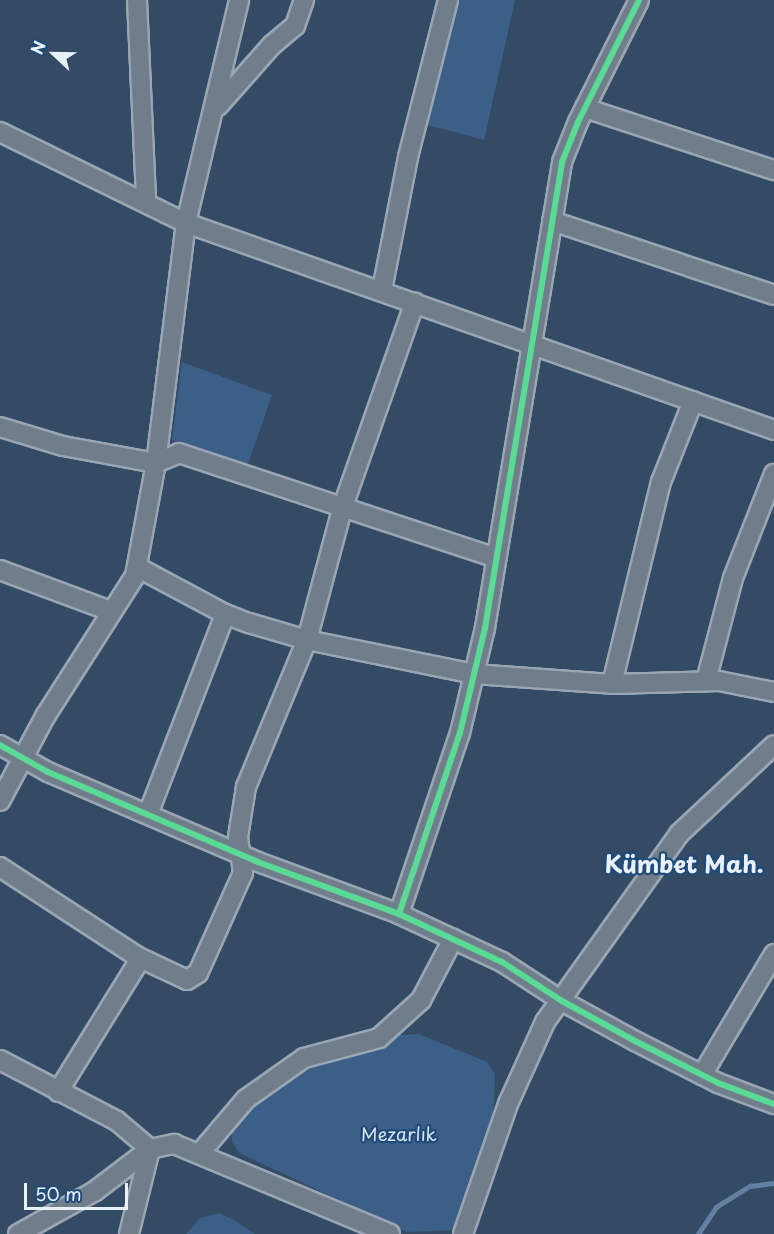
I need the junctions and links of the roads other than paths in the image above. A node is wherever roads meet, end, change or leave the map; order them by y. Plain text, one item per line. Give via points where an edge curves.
1 (137, 0) edge
2 (239, 0) edge
3 (304, 0) edge
4 (448, 0) edge
5 (639, 0) edge
6 (216, 107) junction
7 (585, 108) junction
8 (0, 132) edge
9 (774, 170) edge
10 (146, 201) junction
11 (552, 221) junction
12 (186, 223) junction
13 (382, 290) junction
14 (774, 295) edge
15 (414, 302) junction
16 (530, 345) junction
17 (693, 401) junction
18 (773, 425) edge
19 (0, 427) edge
20 (156, 463) junction
21 (774, 474) edge
22 (342, 509) junction
23 (496, 558) junction
24 (137, 567) junction
25 (0, 570) edge
26 (110, 611) junction
27 (225, 614) junction
28 (307, 640) junction
29 (474, 674) junction
30 (706, 681) junction
31 (612, 684) junction
32 (774, 692) edge
33 (0, 745) edge
34 (774, 745) edge
35 (22, 756) junction
36 (0, 801) edge
37 (148, 814) junction
38 (240, 854) junction
39 (0, 867) edge
40 (399, 914) junction
41 (453, 939) junction
42 (774, 954) edge
43 (138, 957) junction
44 (562, 1001) junction
45 (0, 1060) edge
46 (702, 1075) junction
47 (58, 1092) junction
48 (774, 1104) edge
49 (150, 1149) junction
50 (200, 1153) junction
51 (18, 1234) edge
52 (129, 1234) edge
53 (390, 1234) edge
54 (463, 1234) edge

1 - 10 street
2 - 6 street
3 - 6 street via 295,26 272,45
4 - 13 street via 408,157
5 - 7 street
6 - 12 street
7 - 9 street
7 - 11 street via 562,162
8 - 10 street
10 - 12 street
11 - 14 street
11 - 16 street
12 - 13 street
12 - 20 street
13 - 15 street
15 - 16 street
15 - 22 street
16 - 17 street
16 - 23 street
17 - 18 street
17 - 31 street via 661,482
19 - 20 street via 63,446
20 - 22 street via 179,453
20 - 24 street
21 - 30 street via 733,578
22 - 23 street
22 - 28 street
23 - 29 street
24 - 26 street
24 - 27 street
25 - 26 street
26 - 35 street
27 - 28 street
27 - 37 street
28 - 29 street
28 - 38 street via 246,787 238,837
29 - 31 street
29 - 40 street via 426,841
30 - 31 street
30 - 32 street
33 - 35 street
34 - 44 street via 679,834
35 - 36 street
35 - 37 street via 48,772
37 - 38 street
38 - 40 street
38 - 43 street via 243,873 198,973 187,980
39 - 43 street
40 - 41 street
41 - 44 street via 502,962
41 - 50 street via 421,1000 379,1038 304,1058 246,1099
42 - 46 street
43 - 47 street
44 - 46 street
44 - 54 street via 545,1022 508,1104
45 - 47 street
46 - 48 street
47 - 49 street via 117,1121
49 - 50 street via 174,1144
49 - 51 street via 95,1191
49 - 52 street
50 - 53 street

